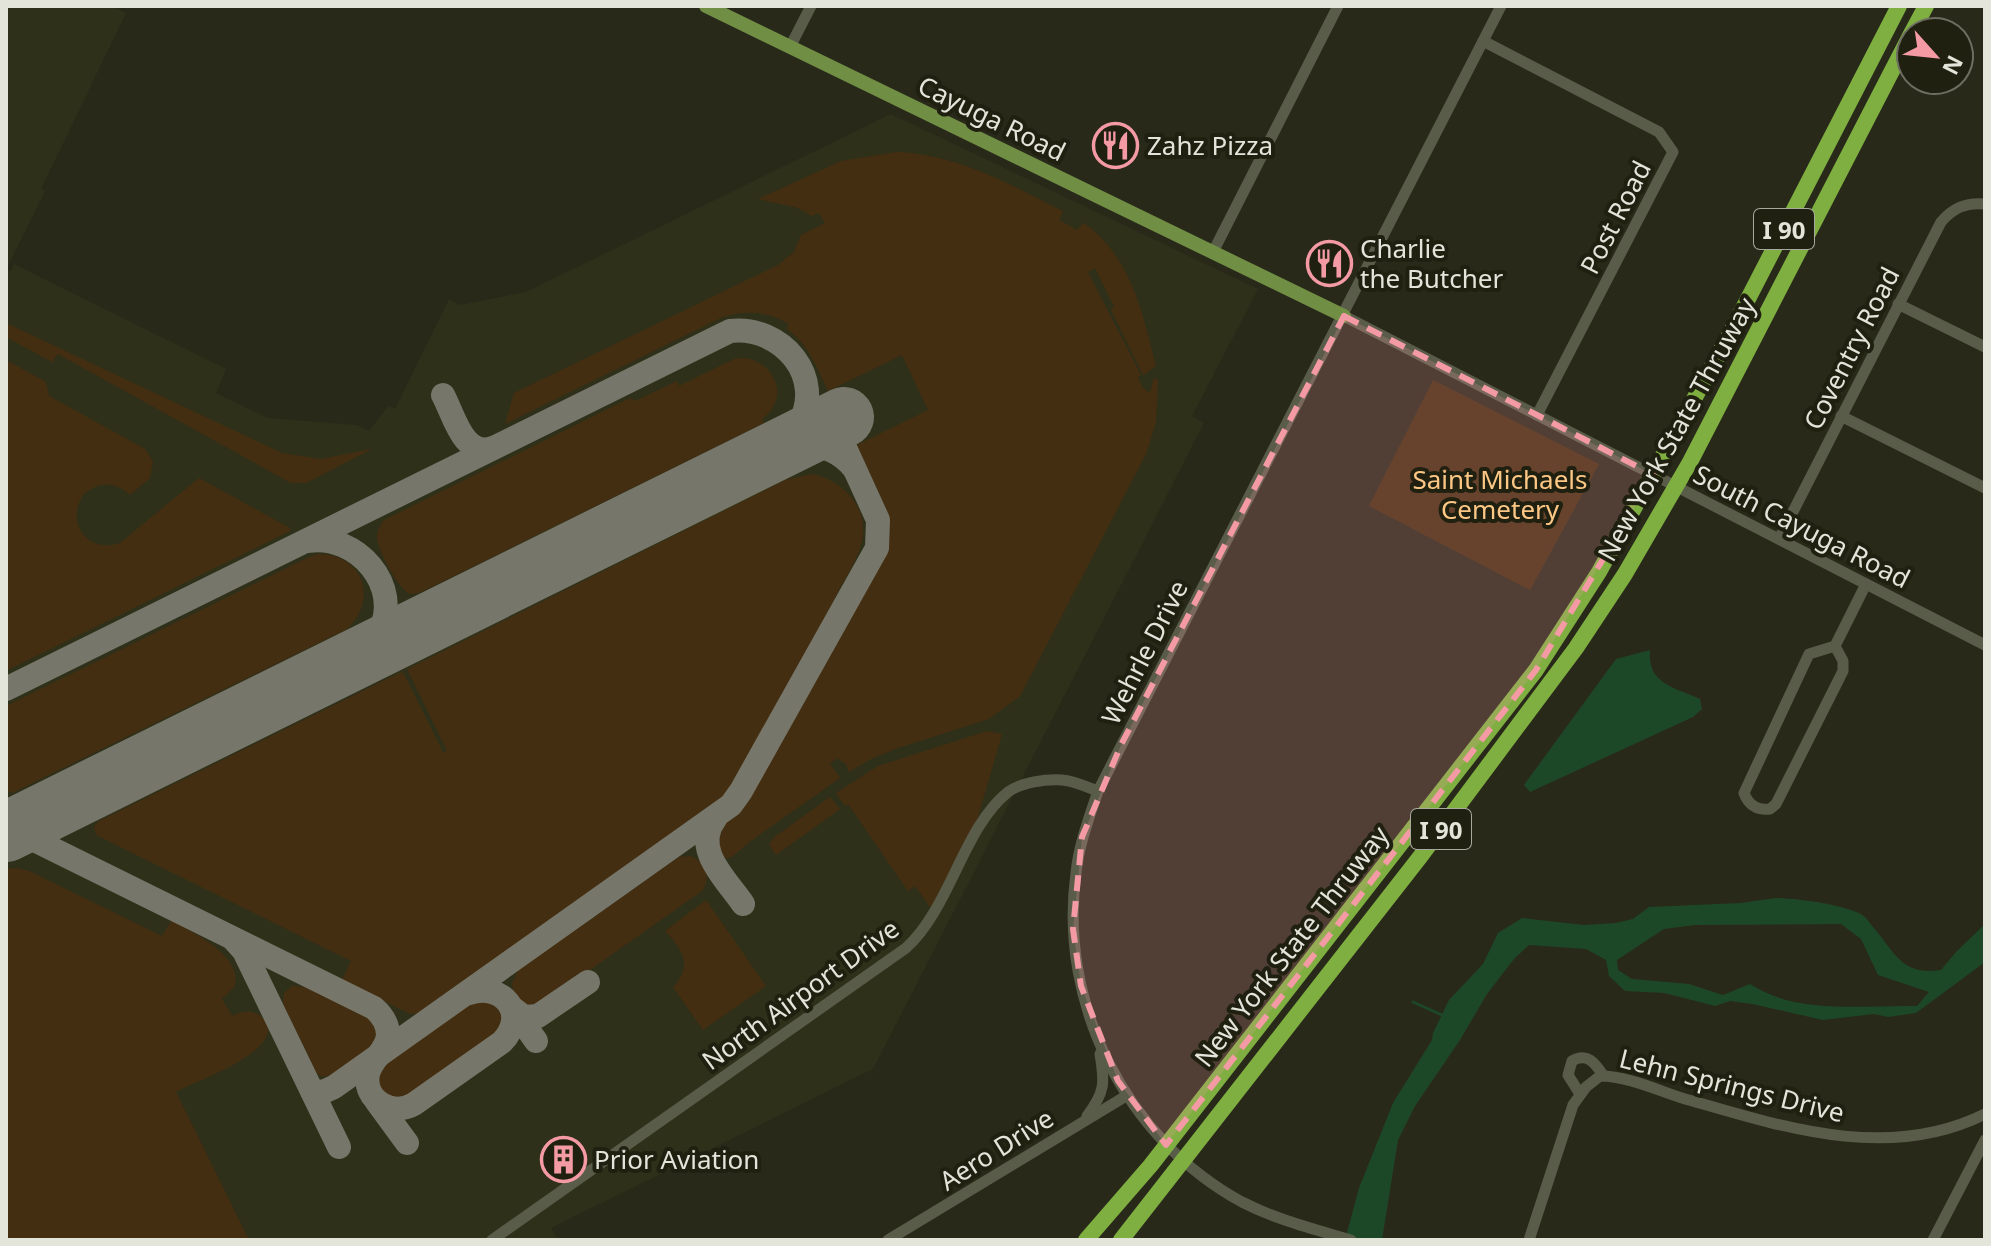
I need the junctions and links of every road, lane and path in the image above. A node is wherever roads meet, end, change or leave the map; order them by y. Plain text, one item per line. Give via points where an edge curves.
1 (706, 6) edge
2 (811, 6) edge
3 (1338, 6) edge
4 (1501, 6) edge
5 (1899, 6) edge
6 (1483, 41) junction
7 (790, 47) junction
8 (1895, 66) edge
9 (1985, 204) edge
10 (1213, 252) junction
11 (1898, 304) junction
12 (1344, 316) junction
13 (1985, 347) edge
14 (1537, 415) junction
15 (1841, 416) junction
16 (1985, 488) edge
17 (1779, 539) junction
18 (1866, 584) junction
19 (1985, 645) edge
20 (1835, 646) junction
21 (1098, 791) junction
22 (1096, 1034) junction
23 (1603, 1075) junction
24 (1580, 1094) junction
25 (1126, 1096) junction
26 (1985, 1114) edge
27 (1083, 1121) junction
28 (1985, 1140) edge
29 (1317, 1236) edge
30 (492, 1240) edge
31 (888, 1240) edge
32 (1086, 1240) edge
33 (1121, 1240) edge
34 (1351, 1240) edge
35 (1529, 1240) edge
36 (1933, 1240) edge

1 - 7 main road, Cayuga Road
2 - 7 street
3 - 10 street
4 - 6 street, Wehrle Drive
5 - 32 highway, New York State Thruway / I 90 via 1667,451 1536,670 1151,1165
6 - 12 street, Wehrle Drive
6 - 14 street, Post Road via 1659,132 1673,152
7 - 10 main road, Cayuga Road
8 - 33 highway, New York State Thruway / I 90 via 1690,462 1625,574 1420,857
9 - 11 street, Coventry Road via 1956,208 1941,222
10 - 12 main road, Cayuga Road
11 - 13 street
11 - 15 street, Coventry Road
12 - 14 street, South Cayuga Road
12 - 21 street, Wehrle Drive
14 - 17 street, South Cayuga Road
15 - 16 street
15 - 17 street, Coventry Road
17 - 18 street, South Cayuga Road
18 - 19 street, South Cayuga Road
18 - 20 street
20 - 20 street via 1843,671 1776,804 1770,809 1755,807 1744,793 1809,654
21 - 22 street, Wehrle Drive via 1075,875 1073,929 1081,986
21 - 30 street, North Airport Drive via 1064,780 1037,781 1010,791 984,819 930,920 906,948
22 - 25 street, Wehrle Drive
22 - 27 street via 1105,1078 1098,1101
23 - 24 street, Lehn Springs Drive
23 - 24 street via 1590,1059 1572,1061 1568,1075
23 - 26 street, Lehn Springs Drive via 1804,1131 1844,1137 1938,1131
24 - 35 street, Lehn Springs Drive
25 - 27 street, Aero Drive
25 - 29 street, Wehrle Drive via 1169,1148 1212,1183
27 - 31 street, Aero Drive
28 - 36 street
29 - 34 street, Wehrle Drive

